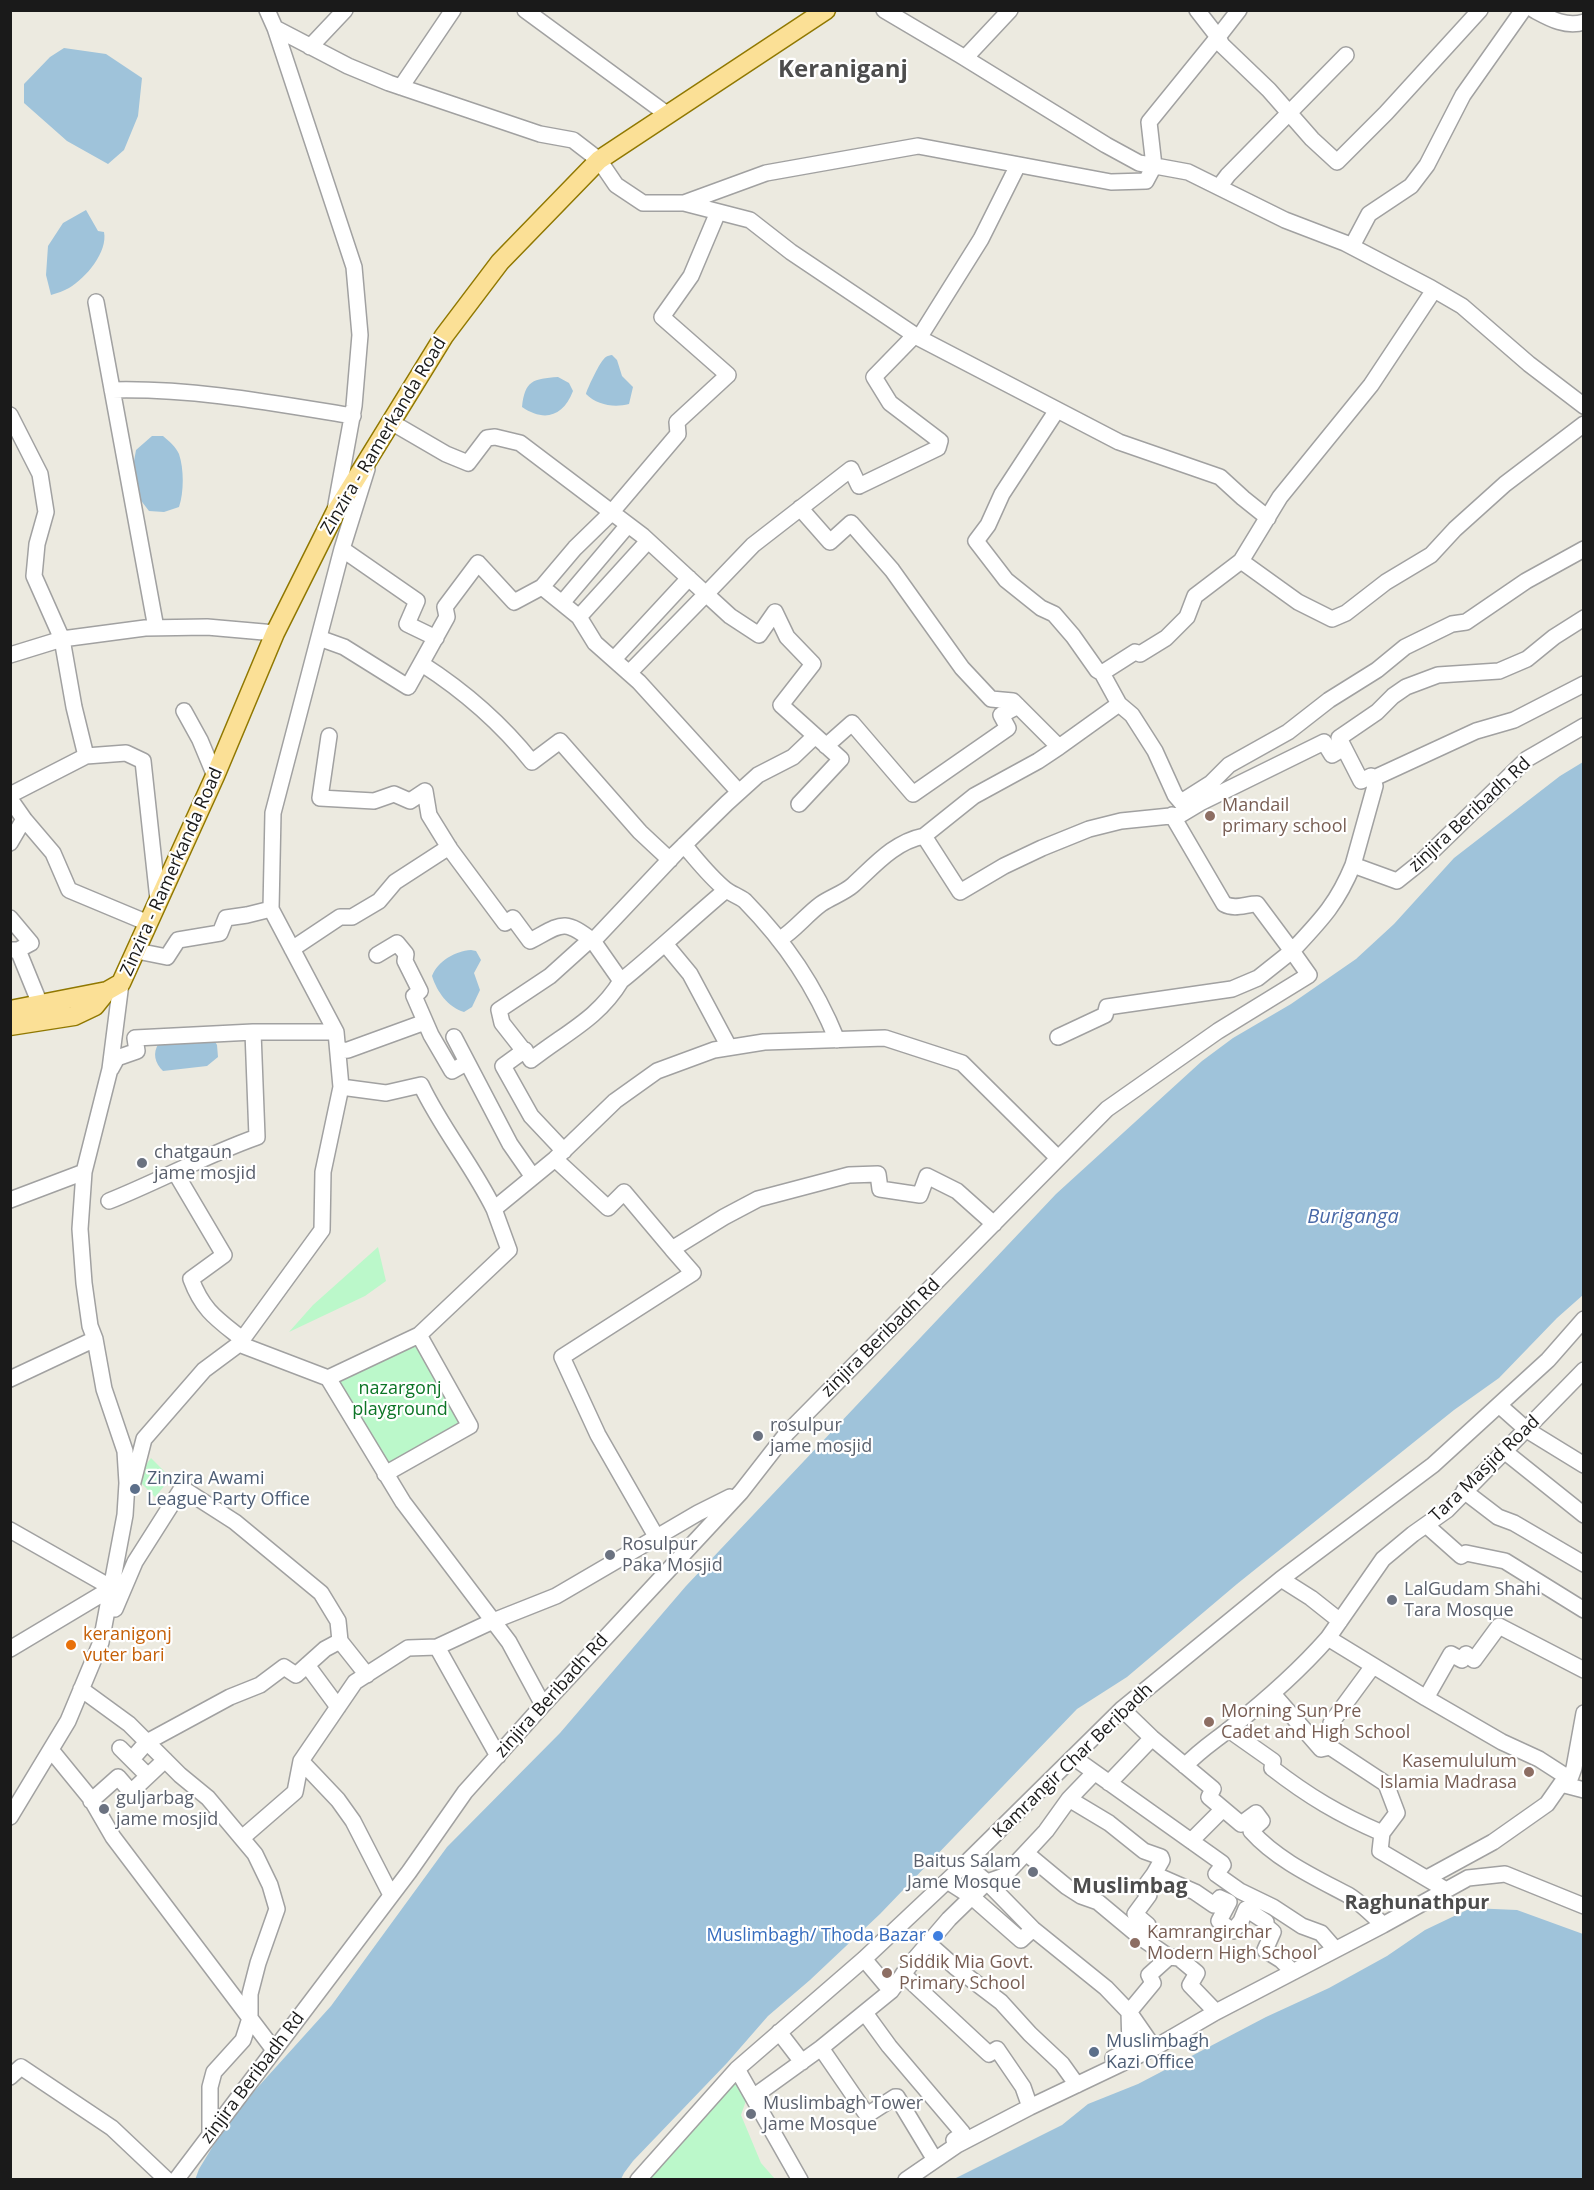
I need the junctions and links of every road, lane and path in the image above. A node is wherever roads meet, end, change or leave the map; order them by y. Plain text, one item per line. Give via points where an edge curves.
1 (267, 10) edge
2 (345, 10) edge
3 (453, 10) edge
4 (525, 10) edge
5 (826, 10) edge
6 (884, 10) edge
7 (1010, 10) edge
8 (1197, 10) edge
9 (1239, 10) edge
10 (1480, 10) edge
11 (1523, 10) edge
12 (1533, 10) edge
13 (1584, 22) edge
14 (275, 28) junction
15 (1218, 37) junction
16 (310, 47) junction
17 (1346, 55) dead end
18 (965, 58) junction
19 (401, 87) junction
20 (1290, 112) junction
21 (668, 115) junction
22 (599, 160) junction
23 (1018, 165) junction
24 (1154, 166) junction
25 (1219, 187) junction
26 (684, 203) junction
27 (718, 212) junction
28 (1352, 246) junction
29 (1434, 290) junction
30 (96, 302) dead end
31 (917, 336) junction
32 (112, 390) junction
33 (1584, 406) edge
34 (1057, 410) junction
35 (10, 415) edge
36 (353, 416) junction
37 (391, 422) junction
38 (1584, 424) edge
39 (371, 455) junction
40 (800, 508) junction
41 (335, 513) junction
42 (611, 513) junction
43 (1268, 518) junction
44 (628, 525) junction
45 (648, 541) junction
46 (342, 549) junction
47 (1584, 549) edge
48 (1241, 561) junction
49 (688, 578) junction
50 (542, 587) junction
51 (706, 594) junction
52 (562, 603) junction
53 (579, 617) junction
54 (1584, 618) edge
55 (156, 628) junction
56 (275, 633) junction
57 (319, 638) junction
58 (436, 638) junction
59 (62, 639) junction
60 (11, 652) edge
61 (614, 659) junction
62 (422, 664) junction
63 (629, 673) junction
64 (1102, 673) junction
65 (1584, 684) edge
66 (1119, 704) junction
67 (1018, 706) junction
68 (184, 711) dead end
69 (1584, 726) edge
70 (329, 736) dead end
71 (821, 741) junction
72 (1059, 747) junction
73 (1344, 748) junction
74 (86, 756) junction
75 (216, 776) junction
76 (1372, 779) junction
77 (739, 792) junction
78 (10, 797) edge
79 (799, 804) dead end
80 (1184, 806) junction
81 (1172, 815) junction
82 (24, 819) junction
83 (924, 836) junction
84 (10, 843) edge
85 (684, 845) junction
86 (448, 847) junction
87 (670, 860) junction
88 (1353, 865) junction
89 (726, 890) junction
90 (158, 900) junction
91 (271, 909) junction
92 (10, 918) edge
93 (148, 923) junction
94 (592, 940) junction
95 (779, 940) junction
96 (666, 945) junction
97 (292, 949) junction
98 (14, 950) edge
99 (137, 951) junction
100 (1292, 951) junction
101 (377, 955) dead end
102 (621, 981) junction
103 (114, 987) junction
104 (40, 1004) junction
105 (10, 1010) edge
106 (425, 1022) junction
107 (10, 1026) edge
108 (253, 1032) junction
109 (336, 1032) junction
110 (454, 1037) dead end
111 (1058, 1037) dead end
112 (837, 1040) junction
113 (729, 1047) junction
114 (338, 1051) junction
115 (524, 1051) junction
116 (466, 1063) junction
117 (110, 1070) junction
118 (341, 1087) junction
119 (559, 1155) junction
120 (1058, 1158) junction
121 (84, 1172) junction
122 (175, 1172) junction
123 (533, 1177) junction
124 (10, 1200) edge
125 (109, 1201) dead end
126 (495, 1209) junction
127 (994, 1224) junction
128 (672, 1249) junction
129 (1584, 1319) edge
130 (419, 1335) junction
131 (1578, 1335) edge
132 (95, 1339) junction
133 (240, 1342) junction
134 (1584, 1370) edge
135 (328, 1378) junction
136 (10, 1379) edge
137 (1500, 1406) junction
138 (1527, 1430) junction
139 (1504, 1451) junction
140 (1584, 1465) edge
141 (385, 1474) junction
142 (1464, 1491) junction
143 (741, 1492) junction
144 (125, 1515) junction
145 (1584, 1515) edge
146 (1426, 1525) junction
147 (10, 1530) edge
148 (657, 1538) junction
149 (1584, 1564) edge
150 (1281, 1579) junction
151 (112, 1588) junction
152 (1584, 1610) edge
153 (493, 1621) junction
154 (1340, 1621) junction
155 (1328, 1638) junction
156 (340, 1641) junction
157 (101, 1642) junction
158 (437, 1647) junction
159 (10, 1649) edge
160 (307, 1665) junction
161 (1373, 1666) junction
162 (1584, 1670) edge
163 (367, 1675) junction
164 (81, 1689) junction
165 (1273, 1694) junction
166 (1426, 1698) junction
167 (543, 1705) junction
168 (338, 1707) junction
169 (1122, 1709) junction
170 (1584, 1713) edge
171 (1229, 1730) junction
172 (1152, 1738) junction
173 (147, 1743) junction
174 (120, 1748) dead end
175 (1321, 1749) junction
176 (51, 1750) junction
177 (498, 1755) junction
178 (1073, 1757) junction
179 (132, 1759) junction
180 (165, 1760) junction
181 (301, 1761) junction
182 (1185, 1766) junction
183 (1094, 1773) junction
184 (1572, 1775) edge
185 (148, 1776) junction
186 (1109, 1783) junction
187 (1584, 1790) edge
188 (1069, 1799) junction
189 (92, 1801) junction
190 (1223, 1809) junction
191 (10, 1817) edge
192 (1382, 1833) junction
193 (242, 1838) junction
194 (1191, 1841) junction
195 (1026, 1853) junction
196 (965, 1864) junction
197 (1154, 1874) junction
198 (1427, 1878) junction
199 (947, 1881) junction
200 (987, 1882) junction
201 (1446, 1890) junction
202 (391, 1895) junction
203 (972, 1897) junction
204 (1584, 1906) edge
205 (1383, 1925) junction
206 (1033, 1929) junction
207 (1140, 1937) junction
208 (928, 1943) junction
209 (1335, 1948) junction
210 (1169, 1957) junction
211 (864, 1959) junction
212 (1293, 1972) junction
213 (903, 1974) junction
214 (891, 1991) junction
215 (1129, 2012) junction
216 (1216, 2012) junction
217 (865, 2013) junction
218 (250, 2018) junction
219 (779, 2032) junction
220 (821, 2048) junction
221 (1154, 2048) junction
222 (274, 2050) junction
223 (802, 2062) junction
224 (737, 2069) junction
225 (10, 2077) edge
226 (1075, 2082) junction
227 (753, 2097) junction
228 (1030, 2107) junction
229 (210, 2133) junction
230 (957, 2145) junction
231 (935, 2160) junction
232 (167, 2180) edge
233 (176, 2180) edge
234 (638, 2180) edge
235 (800, 2180) edge
236 (906, 2180) edge

1 - 14 street
2 - 16 street
3 - 19 street
4 - 21 street
5 - 21 main road, Zinzira - Ramerkanda Road
6 - 18 street
7 - 18 street
8 - 15 street
9 - 15 street
10 - 20 street via 1337,162
11 - 28 street via 1463,95 1427,165 1411,186 1369,214
12 - 13 street via 1561,23
14 - 16 street
14 - 36 street via 354,267 360,335
15 - 20 street
15 - 24 street via 1149,123
16 - 19 street
17 - 20 street
18 - 24 street via 1106,145 1139,163
19 - 22 street via 540,134 573,140
20 - 25 street
21 - 22 main road, Zinzira - Ramerkanda Road
22 - 26 street via 616,185 643,203
22 - 37 main road, Zinzira - Ramerkanda Road via 500,262 444,336
23 - 24 street via 1112,182 1146,180
23 - 26 street via 918,147 766,173
23 - 31 street via 981,239
24 - 25 street via 1188,172
25 - 28 street via 1285,220
26 - 27 street
27 - 31 street via 750,220
27 - 42 street via 691,276 662,317 728,375 677,422 678,434
28 - 29 street
29 - 33 street via 1462,306 1528,364
29 - 43 street via 1371,385 1280,497
30 - 32 street
31 - 34 street
31 - 40 street via 874,377 890,403 940,441 938,448 859,486 851,469
32 - 36 street via 193,393
32 - 55 street
34 - 43 street via 1119,442 1220,477
34 - 64 street via 976,541 1006,580 1054,614
35 - 59 street via 40,474 46,512 34,576
36 - 41 street
37 - 39 main road, Zinzira - Ramerkanda Road
37 - 42 street via 446,454 468,462 487,438 520,443
38 - 48 street via 1505,484 1431,555 1332,619 1298,602
39 - 41 main road, Zinzira - Ramerkanda Road
39 - 46 street
40 - 51 street via 753,545
40 - 67 street via 830,542 851,523 892,570 962,668 991,699 1012,701
41 - 56 main road, Zinzira - Ramerkanda Road
42 - 44 street
42 - 50 street
43 - 48 street
44 - 45 street
44 - 52 street
45 - 49 street
45 - 53 street
46 - 57 street
46 - 58 street via 417,601 407,624
47 - 80 street via 1466,622 1452,624 1405,647 1288,732 1229,765
48 - 64 street via 1195,596 1187,617 1166,638
49 - 51 street
49 - 61 street
50 - 52 street
50 - 58 street via 514,602 478,563 445,607 447,617
51 - 63 street
51 - 71 street via 759,636 775,612 787,637 813,664 781,705
52 - 53 street
53 - 61 street via 595,643
54 - 73 street via 1527,659 1499,671 1438,675 1406,687 1339,738
55 - 56 street via 207,627
55 - 59 street
56 - 75 main road, Zinzira - Ramerkanda Road
57 - 62 street via 344,647 408,687
57 - 91 street via 273,813
58 - 62 street
59 - 60 street
59 - 74 street
61 - 63 street
62 - 87 street via 488,714 532,762 560,741 640,832
63 - 77 street
64 - 66 street
65 - 76 street via 1514,720 1476,731
66 - 72 street
66 - 80 street via 1132,715 1155,751
67 - 71 street via 1001,715 1008,728 914,794 852,723
67 - 72 street
68 - 75 street
69 - 88 street, zinjira Beribadh Rd via 1527,759 1397,881
70 - 86 street via 320,798 374,801 394,794 410,801 425,791 429,815
71 - 77 street via 758,775
71 - 79 street via 841,759
72 - 83 street via 974,796
73 - 76 street via 1362,782 1371,776
73 - 80 street via 1332,755 1324,742
74 - 78 street
74 - 90 street via 126,753 143,761
75 - 90 main road, Zinzira - Ramerkanda Road
76 - 88 street via 1374,796
77 - 85 street
78 - 82 street
80 - 81 street via 1180,815
81 - 83 street via 1089,829 1004,866 960,892
81 - 100 street via 1224,904 1257,904
82 - 84 street
82 - 93 street via 53,853 69,890
83 - 95 street via 909,839 876,861 851,887 820,905
85 - 87 street
85 - 89 street
86 - 94 street via 506,923 513,918 530,941 559,926 574,926
86 - 97 street via 395,882 380,901 352,917 340,916
87 - 94 street
88 - 100 street via 1343,890 1326,915
89 - 95 street via 742,898
89 - 96 street
90 - 93 main road, Zinzira - Ramerkanda Road
91 - 97 street
91 - 99 street via 226,918 220,933 178,940 167,957
92 - 98 street via 31,943
93 - 99 main road, Zinzira - Ramerkanda Road
94 - 102 street
94 - 115 street via 550,976 500,1010 502,1023
95 - 112 street via 823,1005
96 - 102 street
96 - 113 street via 690,974
97 - 109 street
98 - 104 street
99 - 103 main road, Zinzira - Ramerkanda Road
100 - 111 street via 1258,978 1232,989 1107,1007 1105,1015
100 - 120 street, zinjira Beribadh Rd via 1309,975 1218,1031 1107,1109
101 - 106 street via 397,943 406,954 405,962 420,991 414,996
102 - 115 street via 610,999 588,1020 531,1060
103 - 104 main road, Zinzira - Ramerkanda Road
103 - 107 main road, Zinzira - Ramerkanda Road via 95,1006 74,1016
103 - 117 street
104 - 105 main road, Zinzira - Ramerkanda Road
106 - 114 street
106 - 116 street via 452,1071
108 - 109 street
108 - 117 street via 135,1038 137,1051 117,1058
108 - 122 street via 256,1137
109 - 114 street
110 - 116 street
112 - 113 street
112 - 120 street via 885,1038 962,1063
113 - 119 street via 657,1071 615,1101
114 - 118 street
115 - 119 street via 502,1066
116 - 123 street via 510,1144
117 - 121 street
118 - 126 street via 386,1093 421,1085 433,1111
118 - 133 street via 323,1172 322,1230
119 - 123 street
119 - 128 street via 608,1208 624,1192
120 - 127 street, zinjira Beribadh Rd
121 - 124 street
121 - 132 street via 80,1229 84,1283
122 - 125 street
122 - 133 street via 224,1255 191,1279 199,1299
123 - 126 street
126 - 130 street via 509,1250
127 - 128 street via 957,1191 927,1176 920,1195 880,1189 878,1174 849,1176 758,1199
127 - 143 street, zinjira Beribadh Rd via 787,1433
128 - 148 street via 693,1273 562,1357 598,1434
129 - 131 street, Kamrangir Char Beribadh
130 - 135 street
130 - 141 street via 470,1426
131 - 137 street, Kamrangir Char Beribadh
132 - 136 street
132 - 144 street via 104,1389 125,1451
133 - 135 street
133 - 144 street via 204,1370 144,1439
134 - 138 street, Tara Masjid Road
135 - 141 street
137 - 138 street
137 - 150 street, Kamrangir Char Beribadh via 1433,1465
138 - 139 street, Tara Masjid Road
138 - 140 street
139 - 142 street, Tara Masjid Road
139 - 145 street
141 - 153 street
142 - 146 street, Tara Masjid Road
142 - 149 street via 1498,1517
143 - 148 street
143 - 167 street, zinjira Beribadh Rd
144 - 151 street
146 - 152 street via 1461,1556 1466,1553 1505,1561
146 - 154 street, Tara Masjid Road via 1383,1559
147 - 151 street
148 - 153 street via 556,1596
150 - 154 street
150 - 169 street, Kamrangir Char Beribadh
151 - 157 street
151 - 159 street
153 - 158 street
153 - 167 street via 509,1642
154 - 155 street, Tara Masjid Road
155 - 161 street
155 - 165 street, Tara Masjid Road
156 - 157 street via 339,1621 321,1593 235,1522 182,1488 135,1562
156 - 160 street
156 - 163 street
157 - 164 street
158 - 163 street via 408,1648
158 - 177 street
160 - 168 street
160 - 173 street via 296,1674 284,1667 260,1685 230,1697
161 - 166 street
161 - 175 street via 1331,1723 1334,1733
162 - 166 street via 1499,1626 1474,1659 1466,1654 1462,1660 1451,1654
163 - 168 street via 356,1682
164 - 173 street via 129,1724
164 - 176 street
165 - 171 street, Tara Masjid Road
165 - 175 street
166 - 184 street via 1502,1742
167 - 177 street, zinjira Beribadh Rd
168 - 181 street
169 - 172 street
169 - 178 street, Kamrangir Char Beribadh
170 - 184 street
171 - 182 street, Tara Masjid Road
171 - 192 street via 1273,1761 1272,1768 1299,1789 1343,1816
172 - 182 street
172 - 186 street
173 - 179 street
173 - 180 street
174 - 179 street
175 - 192 street via 1330,1747 1386,1784 1397,1813
176 - 189 street
176 - 191 street
177 - 202 street, zinjira Beribadh Rd via 465,1792
178 - 183 street
178 - 196 street, Kamrangir Char Beribadh
179 - 185 street
180 - 185 street
180 - 193 street via 208,1798
181 - 193 street via 295,1792
181 - 202 street via 343,1807
182 - 190 street via 1213,1789 1209,1797
183 - 186 street
183 - 188 street
184 - 187 street
184 - 198 street via 1547,1804 1493,1842
185 - 189 street via 131,1792 118,1777
186 - 194 street
188 - 195 street
188 - 197 street via 1109,1823 1144,1851 1161,1857
189 - 218 street via 113,1837
190 - 194 street
190 - 205 street via 1242,1824 1256,1813 1262,1820 1251,1831 1258,1838 1306,1874 1365,1907
192 - 198 street via 1380,1851
193 - 218 street via 267,1874 277,1909 250,1994
194 - 209 street via 1222,1863 1216,1874 1302,1926 1321,1933
195 - 200 street via 1004,1876
195 - 207 street via 1067,1887 1098,1902
196 - 199 street, Kamrangir Char Beribadh
196 - 200 street
197 - 207 street via 1143,1889 1149,1895 1135,1914 1148,1925
197 - 212 street via 1214,1905 1220,1898 1228,1902 1219,1921 1233,1931 1246,1909 1266,1922 1273,1932 1265,1950
198 - 201 street
199 - 203 street
199 - 211 street, Kamrangir Char Beribadh
200 - 203 street
200 - 206 street
201 - 204 street via 1468,1878 1505,1874
201 - 205 street
202 - 222 street, zinjira Beribadh Rd
203 - 206 street via 1021,1940
203 - 208 street
205 - 209 street
206 - 215 street via 1106,1988
207 - 210 street
208 - 213 street
208 - 226 street via 1001,2002
209 - 212 street
210 - 215 street via 1149,1975 1153,1983
210 - 216 street via 1179,1958 1197,1973 1190,1985
211 - 214 street
211 - 219 street, Kamrangir Char Beribadh
212 - 216 street
213 - 214 street
213 - 228 street via 989,2054 997,2049 1023,2087
214 - 217 street
215 - 221 street
215 - 226 street via 1128,2050
216 - 221 street
217 - 220 street
217 - 230 street via 962,2132 954,2140
218 - 222 street
218 - 229 street via 243,2040 214,2072 210,2087
219 - 223 street
219 - 224 street, Kamrangir Char Beribadh
220 - 223 street
220 - 231 street via 867,2115 897,2097
221 - 226 street
222 - 229 street, zinjira Beribadh Rd
223 - 227 street
224 - 227 street
224 - 234 street, Kamrangir Char Beribadh
225 - 232 street via 21,2067 112,2128
226 - 228 street
227 - 235 street
228 - 230 street
229 - 233 street, zinjira Beribadh Rd
230 - 231 street
231 - 236 street

